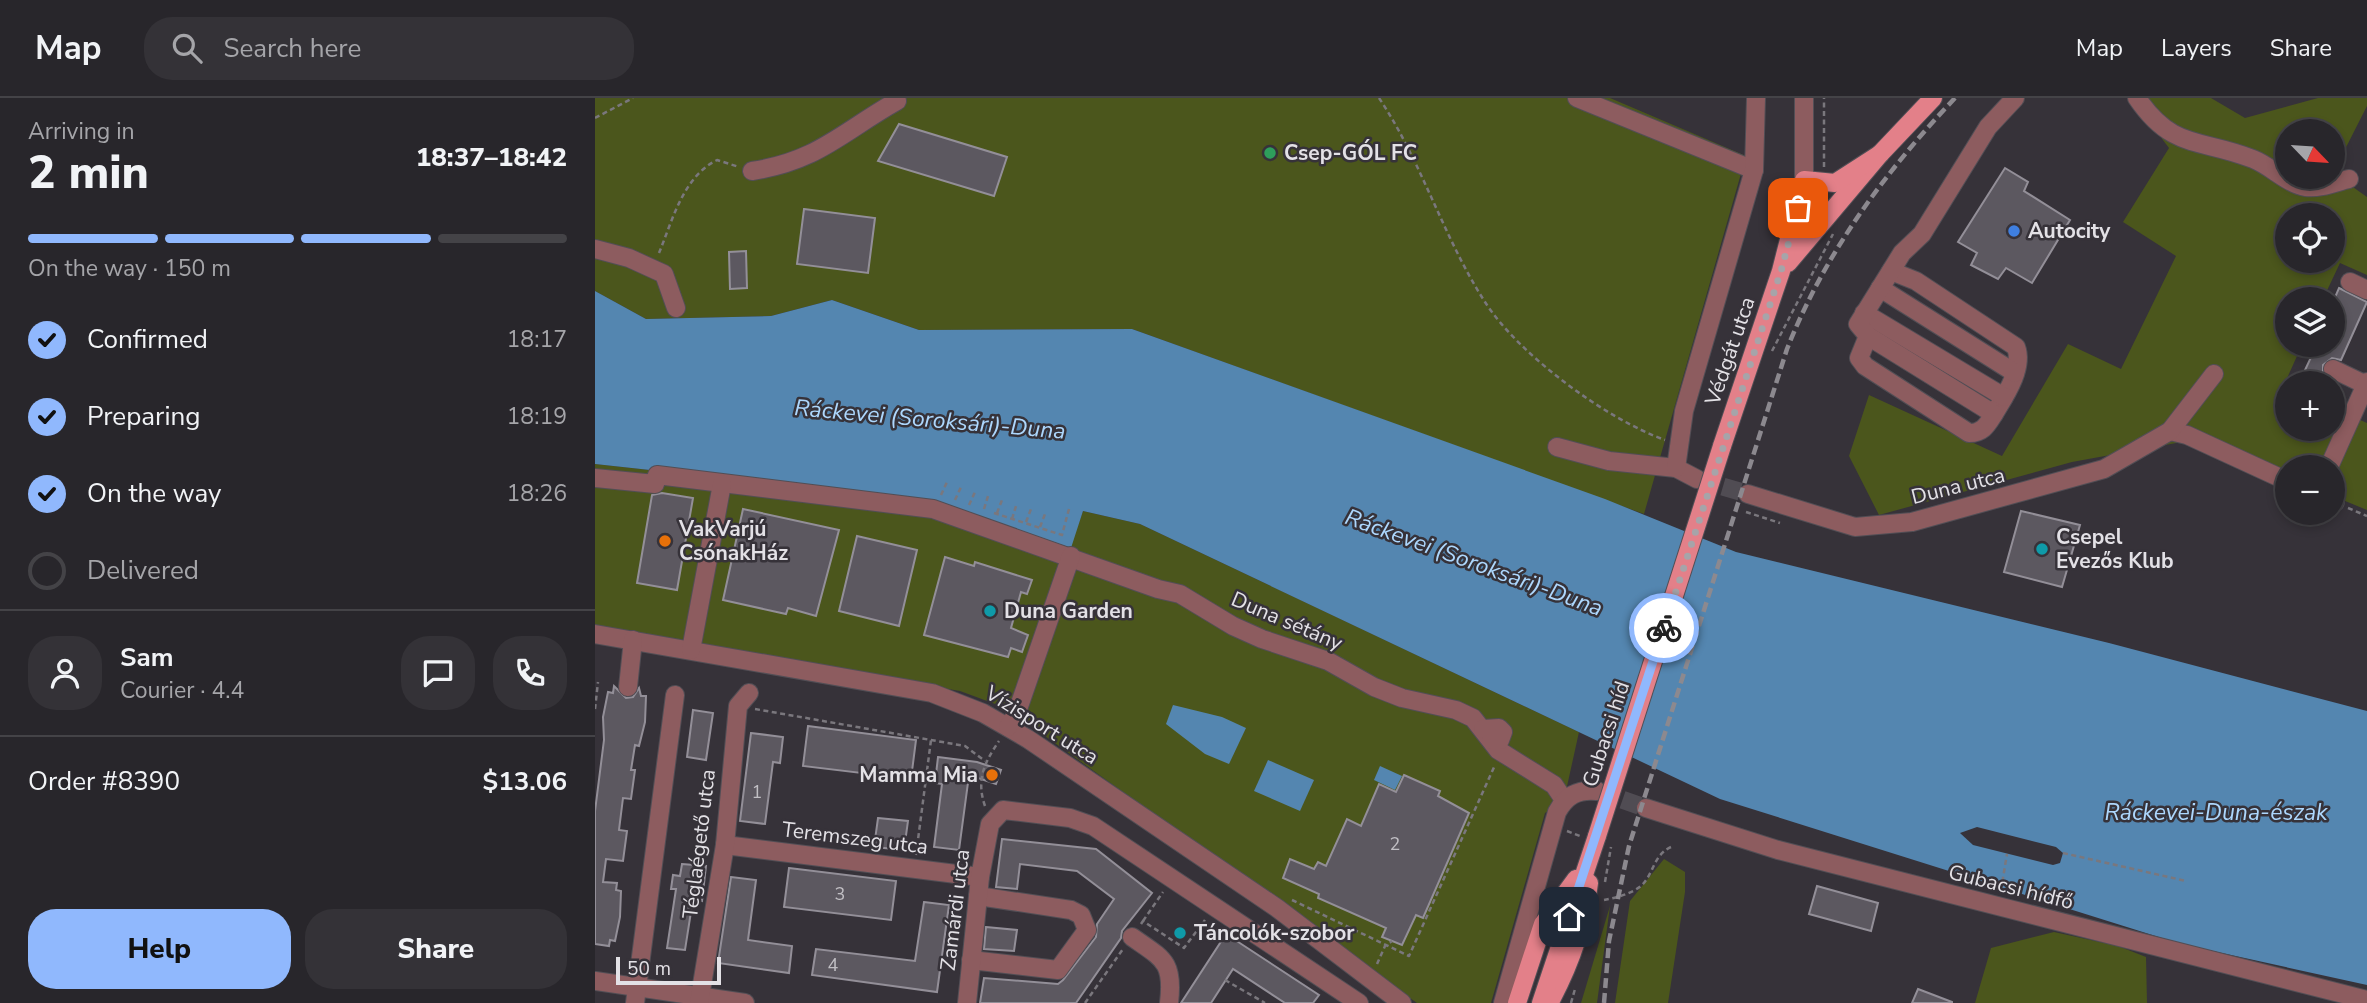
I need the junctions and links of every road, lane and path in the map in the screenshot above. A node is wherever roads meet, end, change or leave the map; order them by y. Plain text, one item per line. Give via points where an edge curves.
1 (633, 98) edge
2 (1379, 98) edge
3 (1577, 98) edge
4 (1756, 98) edge
5 (1804, 98) edge
6 (1933, 98) edge
7 (2015, 98) edge
8 (2137, 98) edge
9 (897, 99) edge
10 (595, 118) edge
11 (885, 124) dead end
12 (1880, 154) junction
13 (1753, 170) junction
14 (752, 171) joint
15 (2349, 179) dead end
16 (1804, 180) junction
17 (595, 249) edge
18 (653, 268) junction
19 (1781, 271) junction
20 (1891, 271) junction
21 (2350, 282) dead end
22 (1880, 288) junction
23 (2367, 290) edge
24 (676, 307) dead end
25 (1864, 313) junction
26 (1868, 337) junction
27 (2333, 369) dead end
28 (2015, 373) junction
29 (2214, 374) dead end
30 (2366, 384) edge
31 (2004, 397) junction
32 (1994, 414) junction
33 (2170, 431) junction
34 (1678, 444) junction
35 (1723, 446) joint
36 (1557, 447) dead end
37 (2334, 455) edge
38 (1676, 468) junction
39 (2275, 475) edge
40 (595, 478) edge
41 (1697, 479) tunnel mouth
42 (947, 482) dead end
43 (722, 484) junction
44 (961, 487) dead end
45 (975, 492) dead end
46 (988, 496) dead end
47 (955, 500) junction
48 (1002, 500) dead end
49 (1747, 503) joint
50 (969, 505) junction
51 (2345, 507) edge
52 (983, 509) junction
53 (1031, 509) dead end
54 (1069, 509) dead end
55 (997, 513) junction
56 (1045, 514) dead end
57 (2367, 516) edge
58 (1025, 523) junction
59 (1780, 523) dead end
60 (1040, 527) junction
61 (1071, 556) junction
62 (595, 634) edge
63 (633, 640) junction
64 (691, 650) junction
65 (599, 682) dead end
66 (628, 687) dead end
67 (675, 695) dead end
68 (743, 700) joint
69 (595, 709) edge
70 (1009, 727) junction
71 (931, 740) junction
72 (1493, 743) junction
73 (992, 751) dead end
74 (985, 761) junction
75 (1597, 791) tunnel mouth
76 (1564, 800) junction
77 (1646, 807) tunnel mouth
78 (990, 824) junction
79 (1595, 842) junction
80 (725, 845) junction
81 (1671, 847) dead end
82 (2063, 853) dead end
83 (2007, 854) dead end
84 (915, 868) junction
85 (980, 877) junction
86 (2186, 881) dead end
87 (978, 897) junction
88 (1158, 899) dead end
89 (1601, 900) dead end
90 (1997, 907) junction
91 (1277, 908) junction
92 (1207, 917) dead end
93 (1143, 921) dead end
94 (1132, 937) dead end
95 (1392, 941) dead end
96 (1385, 946) junction
97 (1184, 948) dead end
98 (1120, 953) dead end
99 (1573, 958) junction
100 (971, 960) junction
101 (1370, 979) junction
102 (1225, 980) dead end
103 (595, 981) edge
104 (636, 996) edge
105 (1338, 997) edge
106 (699, 1000) edge
107 (2367, 1000) edge
108 (745, 1003) edge
109 (967, 1003) edge
110 (1085, 1003) edge
111 (1169, 1003) edge
112 (1265, 1003) edge
113 (1359, 1003) edge
114 (1402, 1003) edge
115 (1503, 1003) edge
116 (1517, 1003) edge
117 (1541, 1003) edge
118 (1550, 1003) edge
119 (1558, 1003) edge

1 - 10 path
2 - 34 path via 1408,145 1485,302 1511,336 1577,391 1647,433
3 - 13 street
4 - 13 street
5 - 16 street
6 - 12 main road, Védgát utca
7 - 20 street via 1988,127 1922,234
8 - 15 street via 2151,119 2173,134 2256,160 2304,187
9 - 11 street
9 - 14 street via 815,154 786,166
12 - 16 main road, Védgát utca via 1835,183
12 - 19 main road, Védgát utca
13 - 34 street
14 - 18 path via 717,160 700,168
16 - 19 main road, Védgát utca
17 - 18 street
18 - 24 street via 664,274
19 - 35 main road, Védgát utca
20 - 22 street
20 - 28 street via 1916,281 2016,347
21 - 23 street
22 - 25 street
22 - 28 street
25 - 26 street via 1858,324
25 - 31 street
26 - 32 street
26 - 32 street via 1860,358 1865,366 1969,433 1986,428
27 - 30 street
28 - 31 street
29 - 33 street, Duna utca
30 - 37 street
31 - 32 street
33 - 39 street
33 - 49 street, Duna utca via 2104,469 1912,522 1855,527
34 - 38 street
35 - 79 main road, Gubacsi híd, bridge
36 - 38 street via 1609,461
38 - 41 street
40 - 43 street, Duna sétány via 655,484 657,475
42 - 47 path via 941,495
43 - 61 street, Duna sétány via 933,509
43 - 64 street
44 - 47 path
45 - 50 path
46 - 52 path
47 - 50 path
48 - 55 path
49 - 59 path
50 - 52 path
51 - 57 path
52 - 55 path
53 - 58 path
54 - 60 path via 1062,535
55 - 58 path
56 - 60 path
58 - 60 path
61 - 70 street
61 - 72 street, Duna sétány via 1180,594 1262,639 1328,661 1402,698 1456,710 1473,718
62 - 63 street, Vízisport utca
63 - 64 street, Vízisport utca
63 - 66 street
64 - 70 street, Vízisport utca via 932,693
65 - 69 path
67 - 104 street
68 - 71 path
68 - 80 street, Téglaégető utca
70 - 91 street, Vízisport utca
71 - 74 path via 965,746
71 - 84 path
72 - 76 street, Duna sétány via 1554,785
72 - 96 path via 1409,956
73 - 74 path
74 - 78 path via 979,788
75 - 76 street via 1584,790
76 - 115 street
77 - 90 street, Gubacsi hídfő via 1778,850
78 - 85 street, Zamárdi utca
78 - 105 street via 1003,810 1070,818 1093,826
79 - 99 main road via 1586,912
79 - 116 main road via 1543,925
79 - 117 main road
80 - 84 street, Teremszeg utca
80 - 106 street, Téglaégető utca
81 - 89 path via 1661,852 1641,886
82 - 86 path
83 - 90 path
84 - 85 street, Teremszeg utca
85 - 87 street, Zamárdi utca
87 - 100 street, Zamárdi utca
87 - 100 street via 1071,910 1081,915 1087,930 1058,970
88 - 93 path
90 - 107 street, Gubacsi hídfő
91 - 96 path via 1293,899
91 - 101 street, Vízisport utca
92 - 97 path
94 - 111 street via 1167,961
95 - 96 path
96 - 101 path
98 - 110 path
99 - 118 main road
99 - 119 main road
100 - 109 street, Zamárdi utca
101 - 114 street, Vízisport utca
102 - 112 path
103 - 104 street
104 - 106 street
105 - 113 street
106 - 108 street

